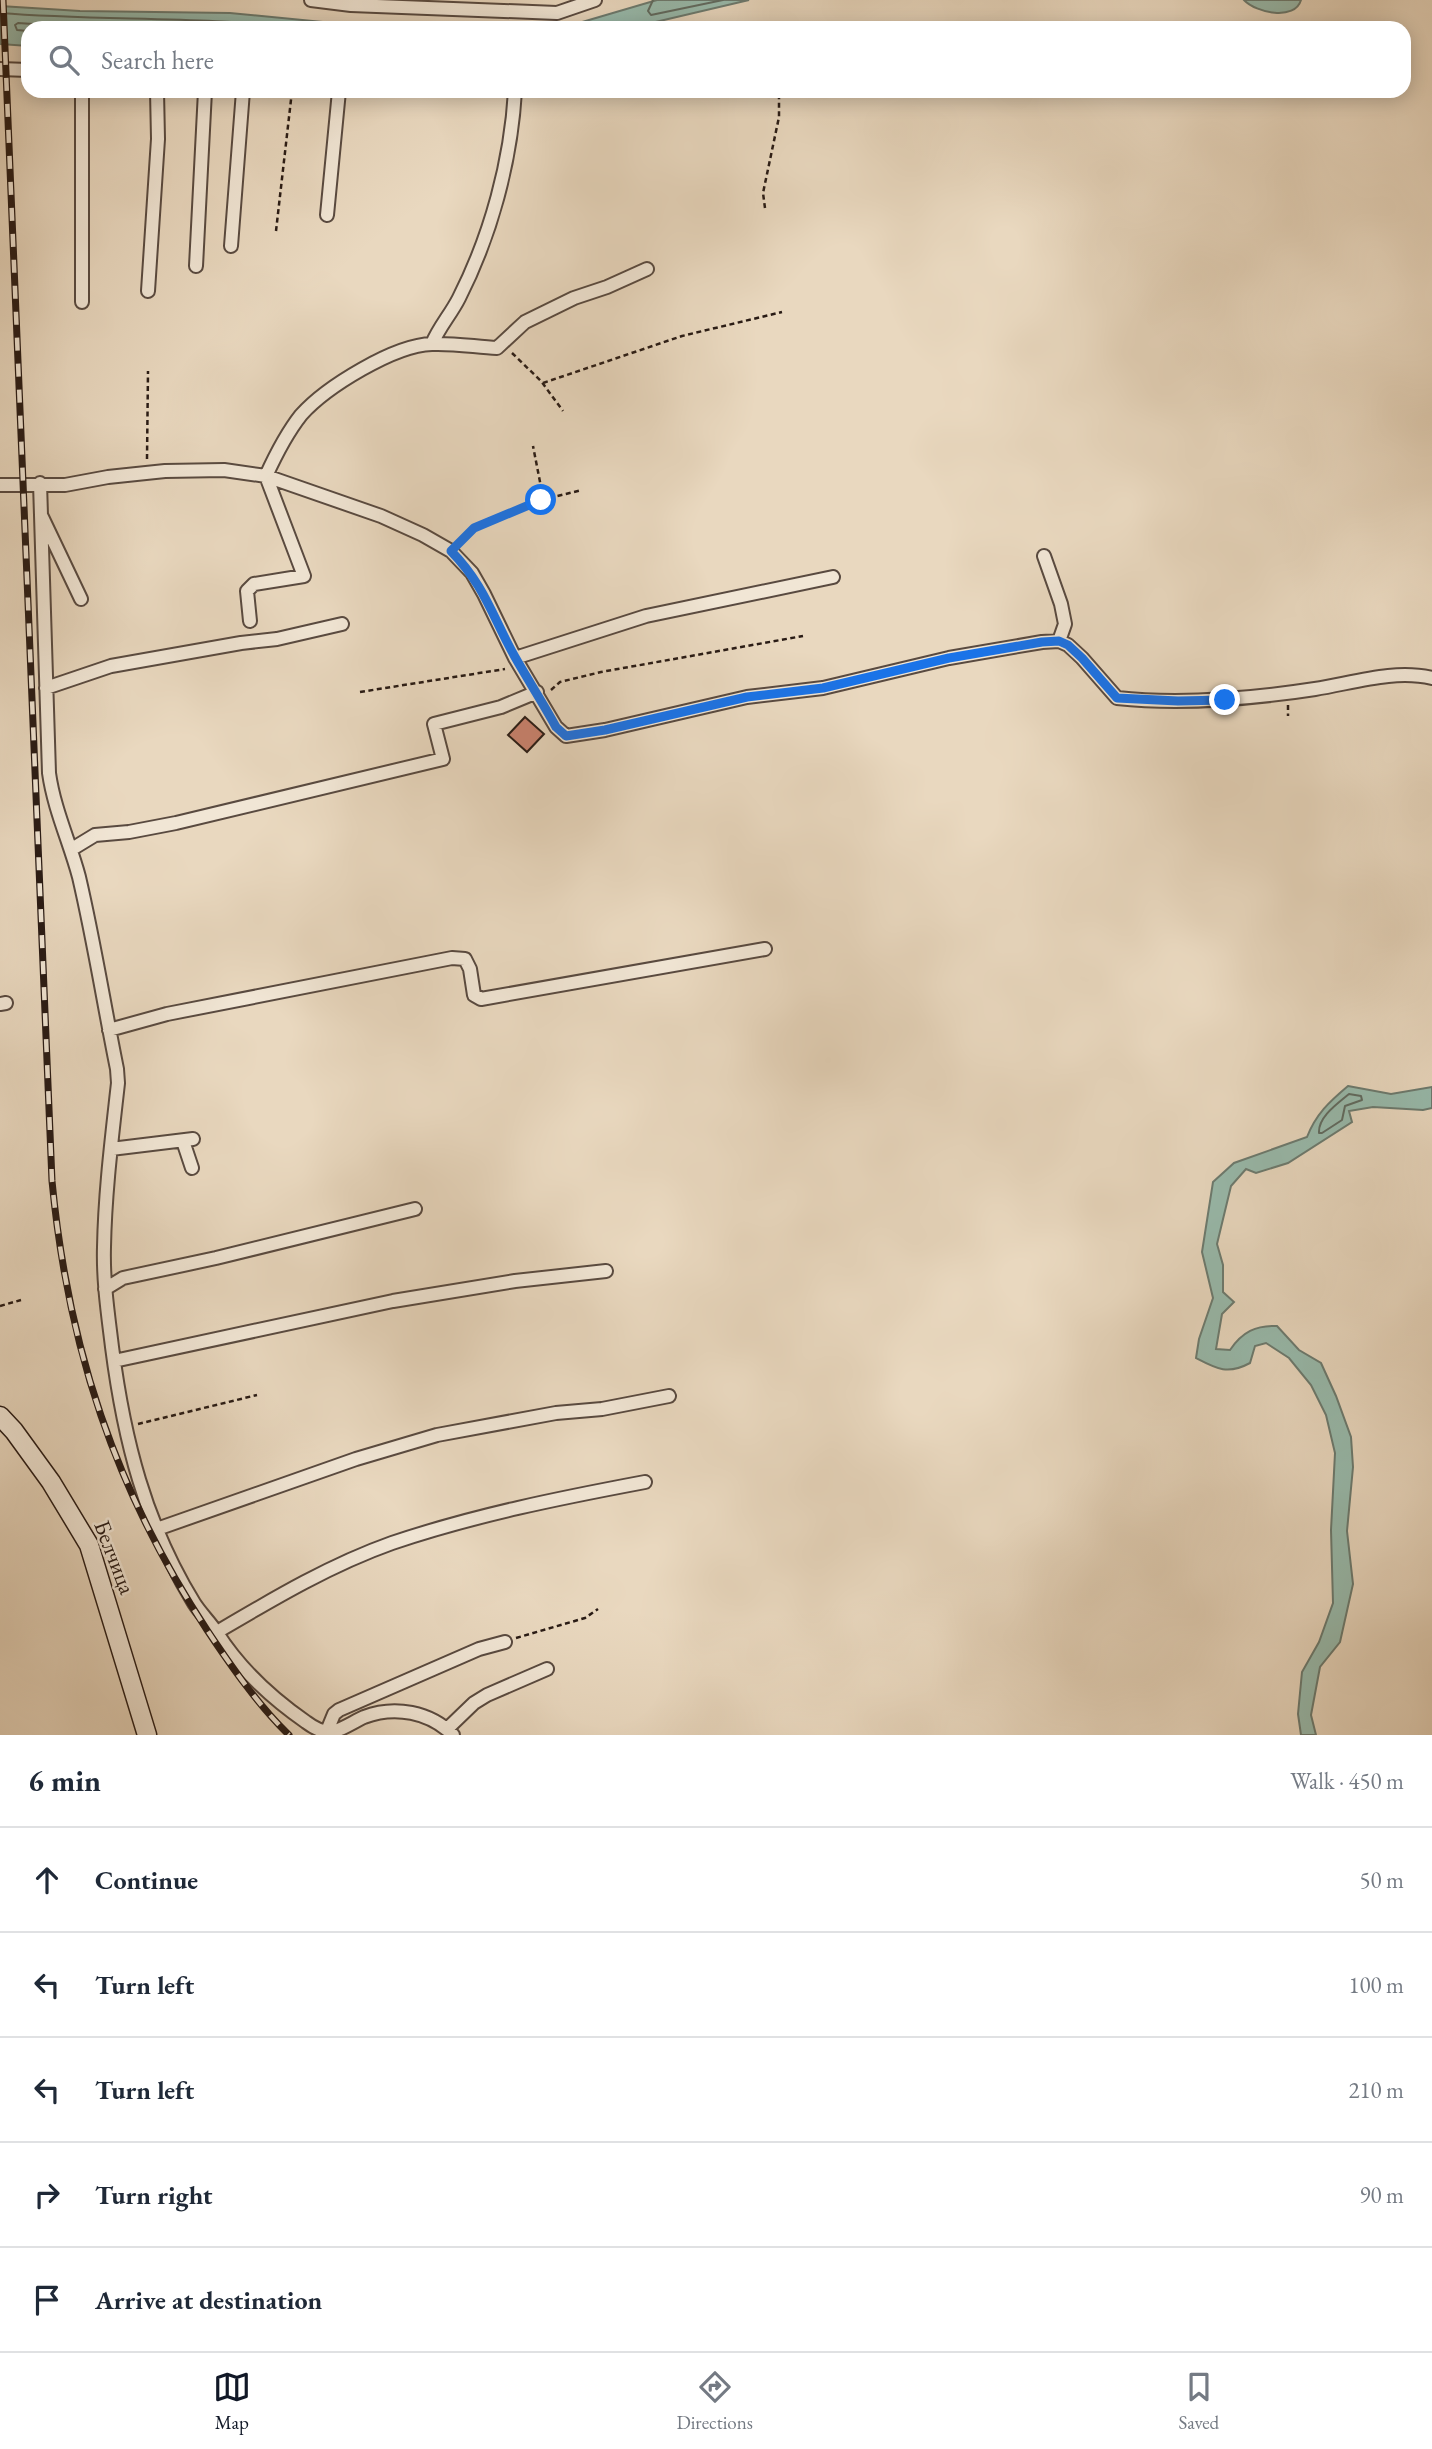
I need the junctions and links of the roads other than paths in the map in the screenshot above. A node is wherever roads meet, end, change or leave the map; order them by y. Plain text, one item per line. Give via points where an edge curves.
1 (311, 0) edge
2 (595, 0) edge
3 (352, 3) edge
4 (0, 69) edge
5 (21, 70) edge
6 (82, 98) edge
7 (156, 98) edge
8 (205, 98) edge
9 (242, 98) edge
10 (338, 98) edge
11 (514, 98) edge
12 (327, 215) dead end
13 (231, 246) dead end
14 (196, 266) dead end
15 (647, 269) dead end
16 (148, 291) dead end
17 (82, 302) dead end
18 (432, 344) junction
19 (266, 476) junction
20 (40, 483) junction
21 (0, 485) edge
22 (40, 513) junction
23 (1044, 556) dead end
24 (833, 578) dead end
25 (81, 599) dead end
26 (250, 621) dead end
27 (342, 624) dead end
28 (1059, 641) junction
29 (518, 662) junction
30 (1432, 678) edge
31 (46, 688) junction
32 (539, 695) junction
33 (72, 849) junction
34 (765, 949) dead end
35 (109, 1031) junction
36 (111, 1149) junction
37 (192, 1168) dead end
38 (415, 1209) dead end
39 (606, 1271) dead end
40 (105, 1289) junction
41 (114, 1361) junction
42 (670, 1396) dead end
43 (0, 1416) edge
44 (645, 1482) dead end
45 (157, 1530) junction
46 (217, 1632) junction
47 (505, 1642) road end
48 (547, 1670) dead end
49 (327, 1731) junction
50 (450, 1732) edge
51 (147, 1735) edge

1 - 3 street
2 - 3 street via 557,13
4 - 5 street
6 - 17 street
7 - 16 street
8 - 14 street
9 - 13 street
10 - 12 street
11 - 18 street via 488,225 458,301
15 - 18 street via 525,323 497,348
18 - 19 street via 380,359 303,413 279,445
19 - 20 street via 224,470 147,473 65,485
19 - 26 street via 304,576 249,587
19 - 29 street via 381,516 451,551 472,573
20 - 21 street
20 - 22 street
22 - 25 street
22 - 31 street
23 - 28 street via 1065,624
24 - 29 street via 646,616
27 - 31 street via 111,666
28 - 30 street via 1082,658 1117,698 1134,700 1225,700 1384,676
28 - 32 street via 949,658 823,688 747,697 575,736 566,736 556,727
29 - 32 street
31 - 33 street via 51,789
32 - 33 street via 434,724 443,759 176,823 96,835
33 - 35 street
34 - 35 street via 481,999 474,995 465,959 452,958 167,1014
35 - 36 street via 118,1083
36 - 37 street via 188,1140
36 - 40 street via 103,1246
38 - 40 street via 123,1278
39 - 41 street via 393,1300
40 - 41 street
41 - 45 street via 142,1496
42 - 45 street via 437,1435
43 - 51 main road, Белчица via 51,1482 89,1545
44 - 46 street via 501,1511 390,1544 279,1595
45 - 46 street via 195,1605
46 - 49 street via 248,1675 307,1723
47 - 49 street via 339,1710
48 - 50 street via 474,1703
49 - 50 street via 394,1711 421,1715

